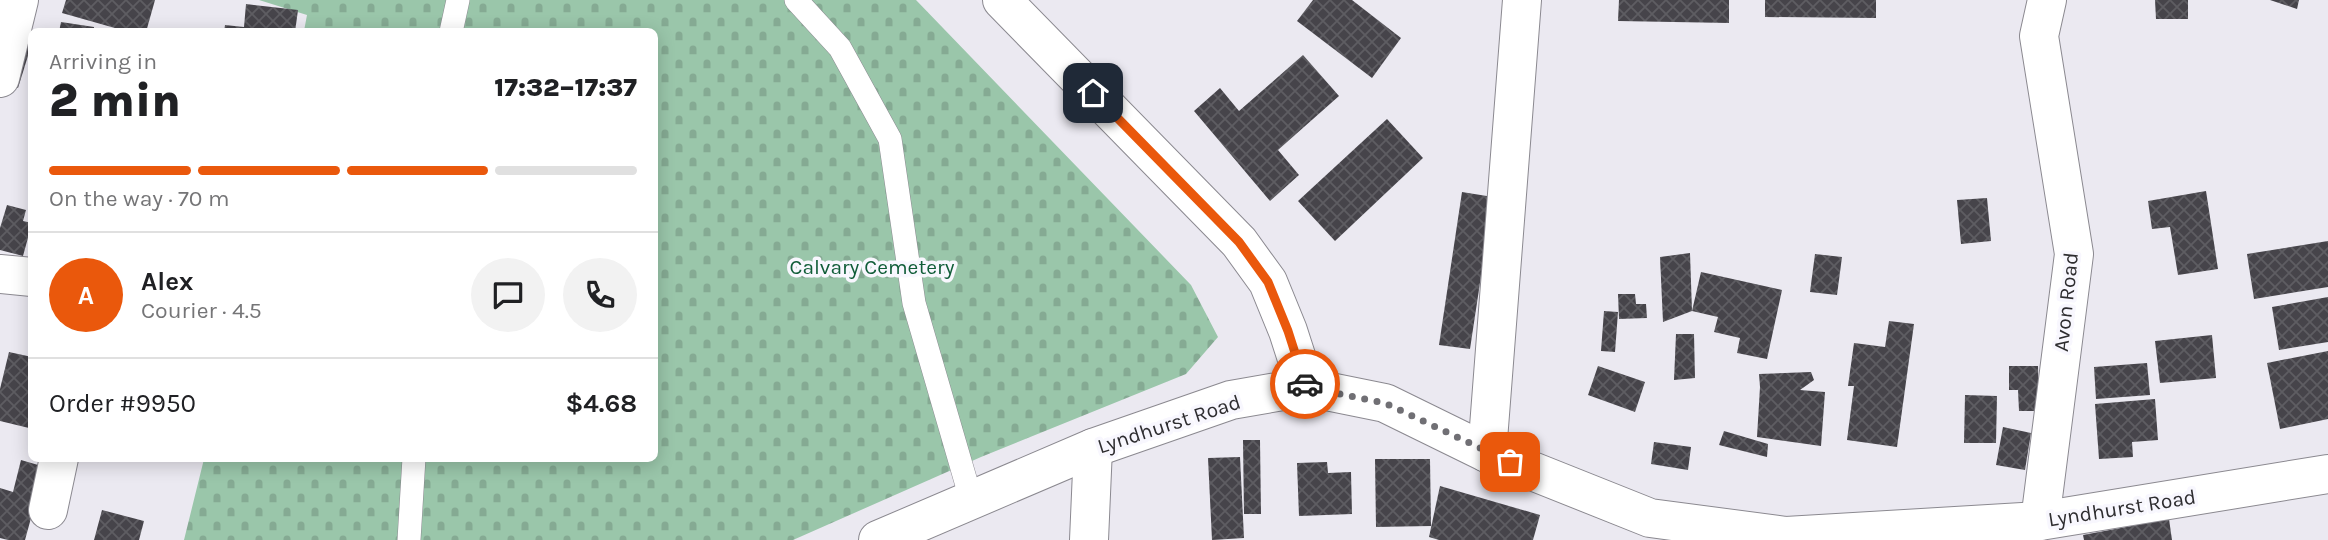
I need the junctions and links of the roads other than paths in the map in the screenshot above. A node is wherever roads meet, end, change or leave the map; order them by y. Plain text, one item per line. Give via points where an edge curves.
1 (19, 0) edge
2 (457, 0) edge
3 (796, 0) edge
4 (1002, 0) edge
5 (1522, 0) edge
6 (2047, 0) edge
7 (452, 28) edge
8 (0, 78) edge
9 (0, 274) edge
10 (28, 276) edge
11 (1306, 387) junction
12 (1093, 448) junction
13 (1486, 453) junction
14 (58, 462) edge
15 (414, 462) edge
16 (2328, 474) edge
17 (971, 499) junction
18 (48, 510) dead end
19 (2040, 521) junction
20 (1650, 529) edge
21 (409, 540) edge
22 (878, 540) edge
23 (1089, 540) edge

1 - 8 street
2 - 7 lane
3 - 17 lane via 840,48 890,139 914,303
4 - 11 street via 1239,242 1268,282
5 - 13 street
6 - 19 street, Avon Road via 2039,36 2074,254
9 - 10 street
11 - 12 street, Lyndhurst Road via 1231,400
11 - 13 street, Lyndhurst Road via 1385,403
12 - 17 street, Lyndhurst Road
12 - 23 street
13 - 20 street, Lyndhurst Road
14 - 18 street
15 - 21 lane
16 - 19 street, Lyndhurst Road
17 - 22 street, Lyndhurst Road
19 - 20 street, Lyndhurst Road via 1786,536

